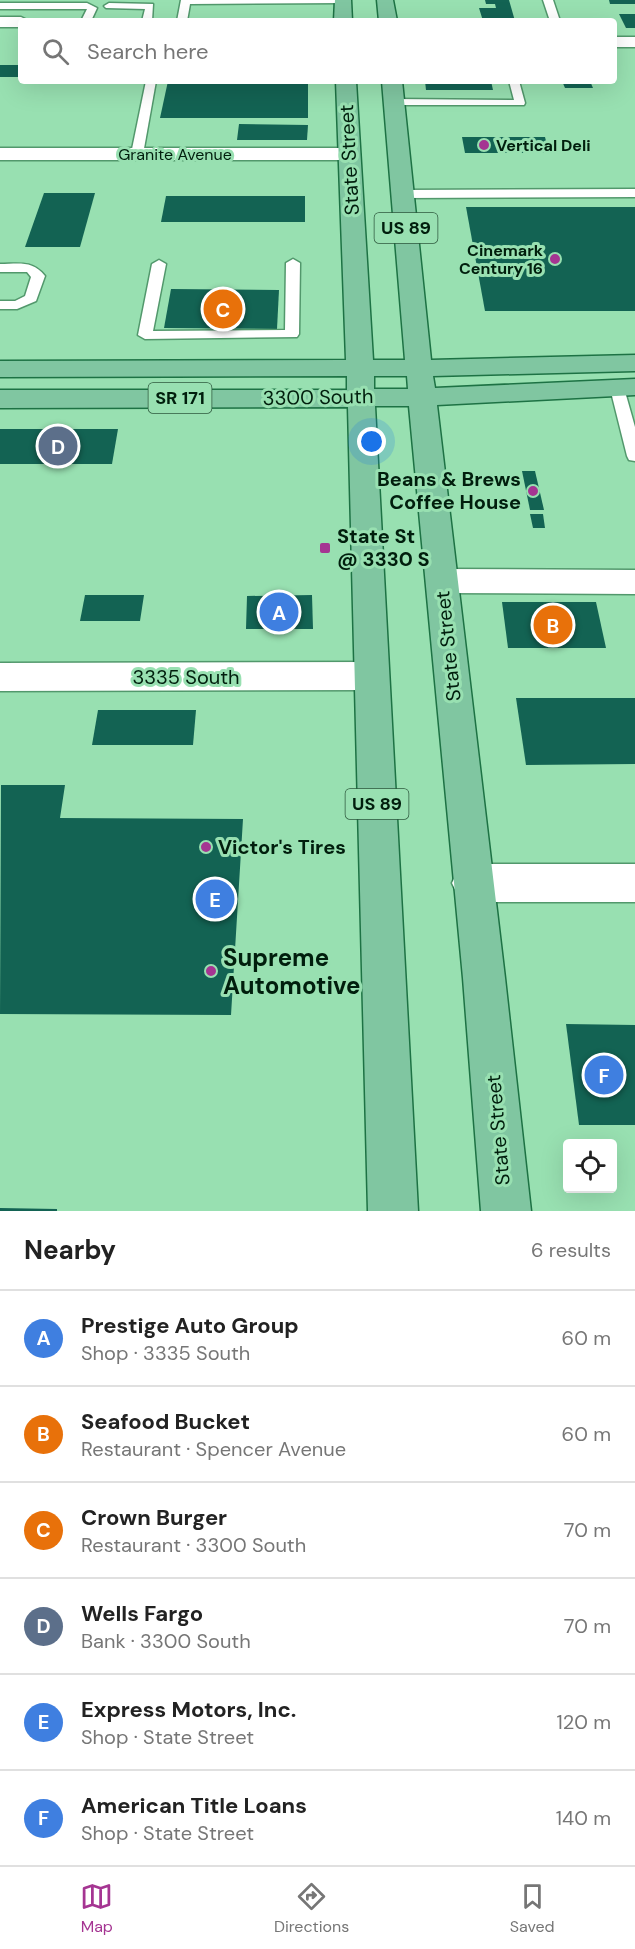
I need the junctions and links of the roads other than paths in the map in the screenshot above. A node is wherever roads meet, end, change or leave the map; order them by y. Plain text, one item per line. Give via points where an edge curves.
1 (186, 0) edge
2 (283, 0) edge
3 (343, 0) edge
4 (385, 0) edge
5 (548, 0) edge
6 (0, 6) edge
7 (109, 6) edge
8 (87, 18) edge
9 (148, 18) edge
10 (183, 18) edge
11 (343, 18) edge
12 (388, 18) edge
13 (554, 18) edge
14 (0, 22) edge
15 (18, 22) edge
16 (617, 42) edge
17 (635, 42) edge
18 (150, 84) edge
19 (345, 84) edge
20 (515, 84) edge
21 (393, 92) edge
22 (0, 154) edge
23 (137, 154) junction
24 (349, 154) junction
25 (635, 193) edge
26 (403, 194) junction
27 (293, 263) dead end
28 (159, 264) dead end
29 (0, 268) edge
30 (0, 305) edge
31 (635, 363) edge
32 (0, 369) edge
33 (420, 382) junction
34 (360, 383) junction
35 (626, 387) edge
36 (0, 399) edge
37 (635, 456) edge
38 (442, 581) junction
39 (635, 582) edge
40 (371, 676) junction
41 (0, 677) edge
42 (472, 883) junction
43 (635, 883) edge
44 (393, 1211) edge
45 (506, 1211) edge

1 - 2 lane
1 - 10 lane
2 - 3 lane
3 - 11 main road
4 - 12 main road
5 - 13 lane
6 - 8 lane via 87,6 92,8
7 - 9 lane via 150,6
14 - 15 street
16 - 17 street
18 - 23 lane
19 - 24 main road, State Street / US 89
20 - 21 lane via 520,103
21 - 26 main road, State Street / US 89
22 - 23 street, Granite Avenue
23 - 24 street, Granite Avenue
24 - 34 main road, State Street / US 89
25 - 26 lane
26 - 33 main road, State Street / US 89
27 - 28 lane via 292,334 145,335
29 - 30 lane via 30,268 38,276 31,298 17,305
31 - 33 main road, 3300 South / SR 171 via 543,367
32 - 34 main road, 3300 South / SR 171
33 - 34 main road, 3300 South / SR 171
33 - 35 main road, 3300 South / SR 171 via 538,393
33 - 38 main road, State Street / US 89
34 - 36 main road, 3300 South / SR 171
34 - 40 main road, State Street / US 89
35 - 37 lane
38 - 39 street
38 - 42 main road, State Street / US 89
40 - 41 street, 3335 South
40 - 44 main road, State Street / US 89
42 - 43 street
42 - 45 main road, State Street / US 89

